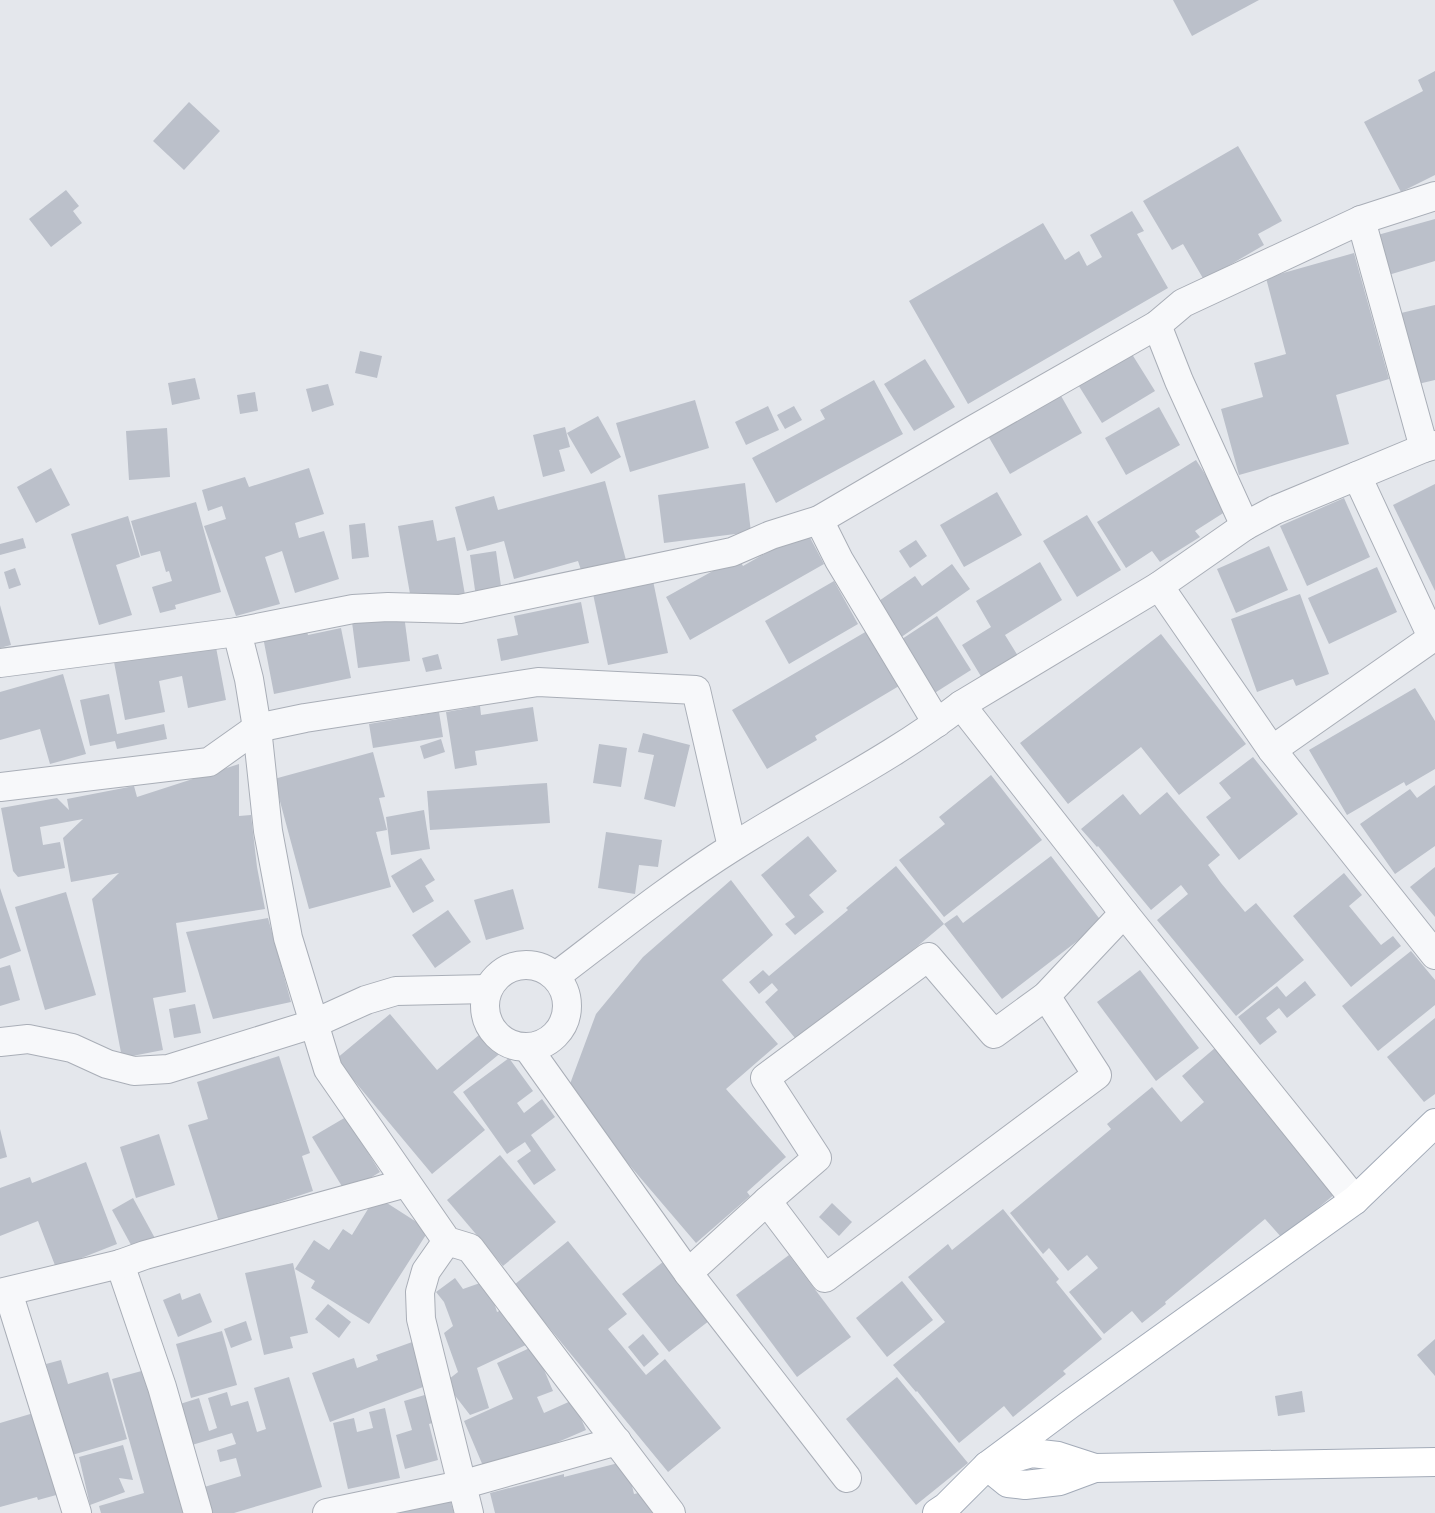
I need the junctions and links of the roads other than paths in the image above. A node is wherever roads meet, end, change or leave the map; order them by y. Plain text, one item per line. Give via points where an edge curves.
1 (1435, 196) edge
2 (1361, 220) junction
3 (1157, 325) junction
4 (1429, 446) edge
5 (1357, 476) junction
6 (819, 520) junction
7 (1245, 526) junction
8 (1159, 586) junction
9 (237, 632) junction
10 (1433, 637) edge
11 (0, 663) edge
12 (960, 705) junction
13 (937, 723) junction
14 (257, 728) junction
15 (1272, 750) junction
16 (0, 787) edge
17 (732, 847) junction
18 (1124, 913) junction
19 (1435, 955) edge
20 (556, 976) junction
21 (488, 989) junction
22 (1046, 996) junction
23 (313, 1024) junction
24 (0, 1042) edge
25 (527, 1047) junction
26 (1435, 1123) edge
27 (406, 1183) junction
28 (1355, 1200) junction
29 (767, 1201) junction
30 (447, 1241) junction
31 (120, 1264) junction
32 (688, 1273) junction
33 (4, 1293) edge
34 (618, 1442) junction
35 (1435, 1462) edge
36 (986, 1466) junction
37 (847, 1478) dead end
38 (461, 1484) junction
39 (942, 1510) edge
40 (77, 1513) edge
41 (198, 1513) edge
42 (327, 1513) edge
43 (469, 1513) edge
44 (671, 1513) edge
45 (919, 1513) edge

1 - 2 street
2 - 3 street via 1183,303
2 - 4 street
3 - 6 street
3 - 7 street
4 - 5 street
5 - 7 street
5 - 10 street
6 - 9 street via 732,552 460,609 353,609
6 - 13 street via 839,560
7 - 8 street
8 - 12 street
8 - 15 street
9 - 11 street
9 - 14 street via 250,679
10 - 15 street
12 - 13 street
12 - 18 street
13 - 17 street
14 - 16 street via 208,762
14 - 17 street via 538,682 696,690
14 - 23 street via 268,831 288,938
15 - 19 street
17 - 20 street
18 - 22 street
18 - 28 street
20 - 21 street via 545,968 519,965 506,970
20 - 25 street via 567,1001 562,1027 552,1038
21 - 23 street via 396,991 366,1000
21 - 25 street via 486,1015 492,1028 501,1038
22 - 29 street via 1097,1076 825,1278
22 - 29 street via 994,1034 928,957 765,1078 817,1158
23 - 24 street via 168,1069 134,1071 107,1064 72,1048 28,1039
23 - 27 street via 328,1069
25 - 32 street
26 - 28 main road
27 - 30 street
27 - 31 street
28 - 36 main road
29 - 32 street
30 - 34 street via 470,1248
30 - 38 street via 426,1271 420,1292 420,1319
31 - 33 street
31 - 41 street via 162,1387
32 - 37 street
33 - 40 street
34 - 38 street
34 - 44 street
35 - 36 main road via 1095,1468 1058,1456 1032,1453
36 - 39 main road
38 - 42 street
38 - 43 street
39 - 45 main road

